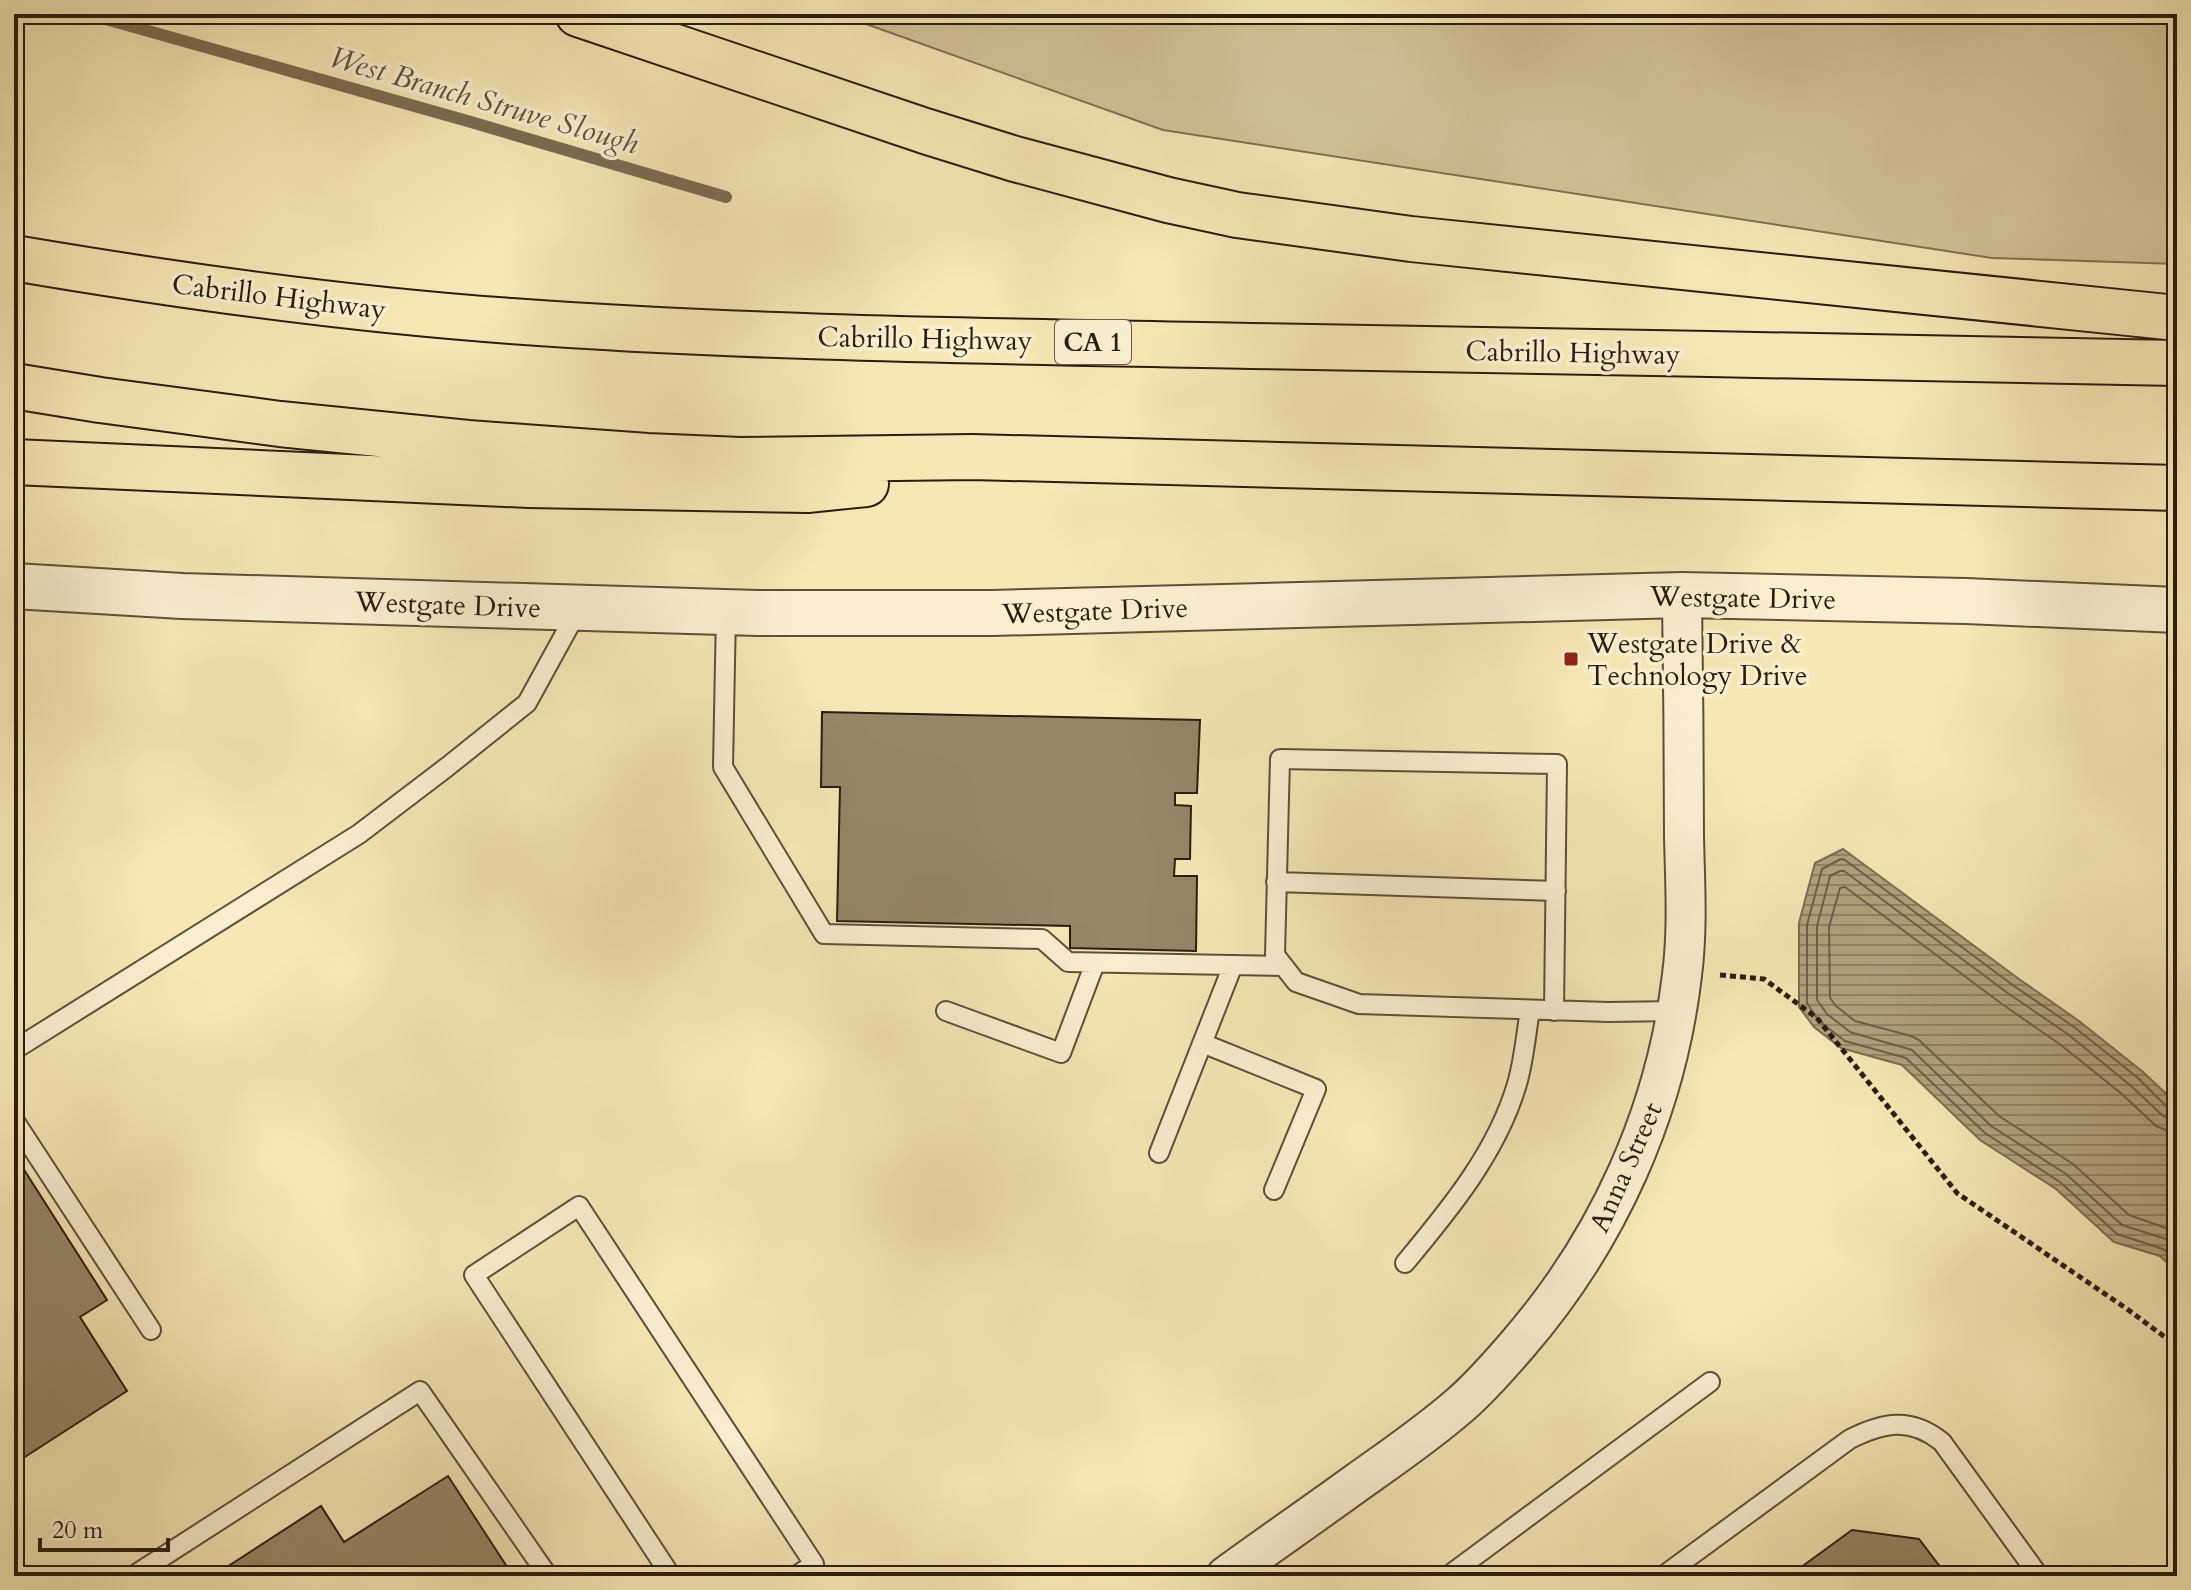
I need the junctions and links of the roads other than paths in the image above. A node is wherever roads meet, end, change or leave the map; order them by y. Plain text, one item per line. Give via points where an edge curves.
1 (578, 14) edge
2 (14, 258) edge
3 (2177, 318) edge
4 (2177, 363) edge
5 (14, 386) edge
6 (973, 457) junction
7 (14, 462) edge
8 (2177, 488) edge
9 (14, 586) edge
10 (1682, 595) junction
11 (579, 608) junction
12 (2177, 610) edge
13 (726, 612) junction
14 (1276, 882) junction
15 (1556, 891) junction
16 (1095, 963) junction
17 (1233, 965) junction
18 (1282, 966) junction
19 (1530, 1010) junction
20 (946, 1011) dead end
21 (1554, 1011) junction
22 (1677, 1011) junction
23 (1202, 1043) junction
24 (14, 1050) edge
25 (14, 1120) edge
26 (1159, 1153) dead end
27 (1274, 1190) dead end
28 (1405, 1263) dead end
29 (151, 1330) dead end
30 (1710, 1382) dead end
31 (133, 1576) edge
32 (548, 1576) edge
33 (671, 1576) edge
34 (796, 1576) edge
35 (1226, 1576) edge
36 (1448, 1576) edge
37 (1663, 1576) edge
38 (2039, 1576) edge

1 - 3 highway via 1015,159 1237,215 1427,241
2 - 4 highway, Cabrillo Highway / CA 1 via 337,304 678,331
5 - 6 highway via 280,424 570,451 740,460
6 - 7 highway via 873,483 807,490 529,485
6 - 8 highway
9 - 11 street, Westgate Drive
10 - 12 street, Westgate Drive
10 - 13 street, Westgate Drive via 992,613
10 - 22 street, Anna Street via 1685,916
11 - 13 street, Westgate Drive
11 - 24 lane via 527,703 447,767 359,834
13 - 16 lane via 723,767 824,934 1042,939 1068,962
14 - 15 lane
14 - 15 lane via 1280,759 1557,764
14 - 18 lane via 1275,955
15 - 21 lane
16 - 17 lane
16 - 20 lane via 1061,1053
17 - 18 lane
17 - 23 lane
18 - 19 lane via 1296,982 1359,1004
19 - 21 lane
19 - 28 lane via 1517,1083 1505,1116 1464,1188
21 - 22 lane
22 - 35 street, Anna Street via 1656,1097 1620,1193 1539,1321 1461,1404
23 - 26 lane
23 - 27 lane via 1316,1089
25 - 29 lane
30 - 36 lane
31 - 32 lane via 420,1391
33 - 34 lane via 474,1275 579,1206 814,1564
37 - 38 lane via 1850,1439 1892,1424 1928,1431 1942,1442

